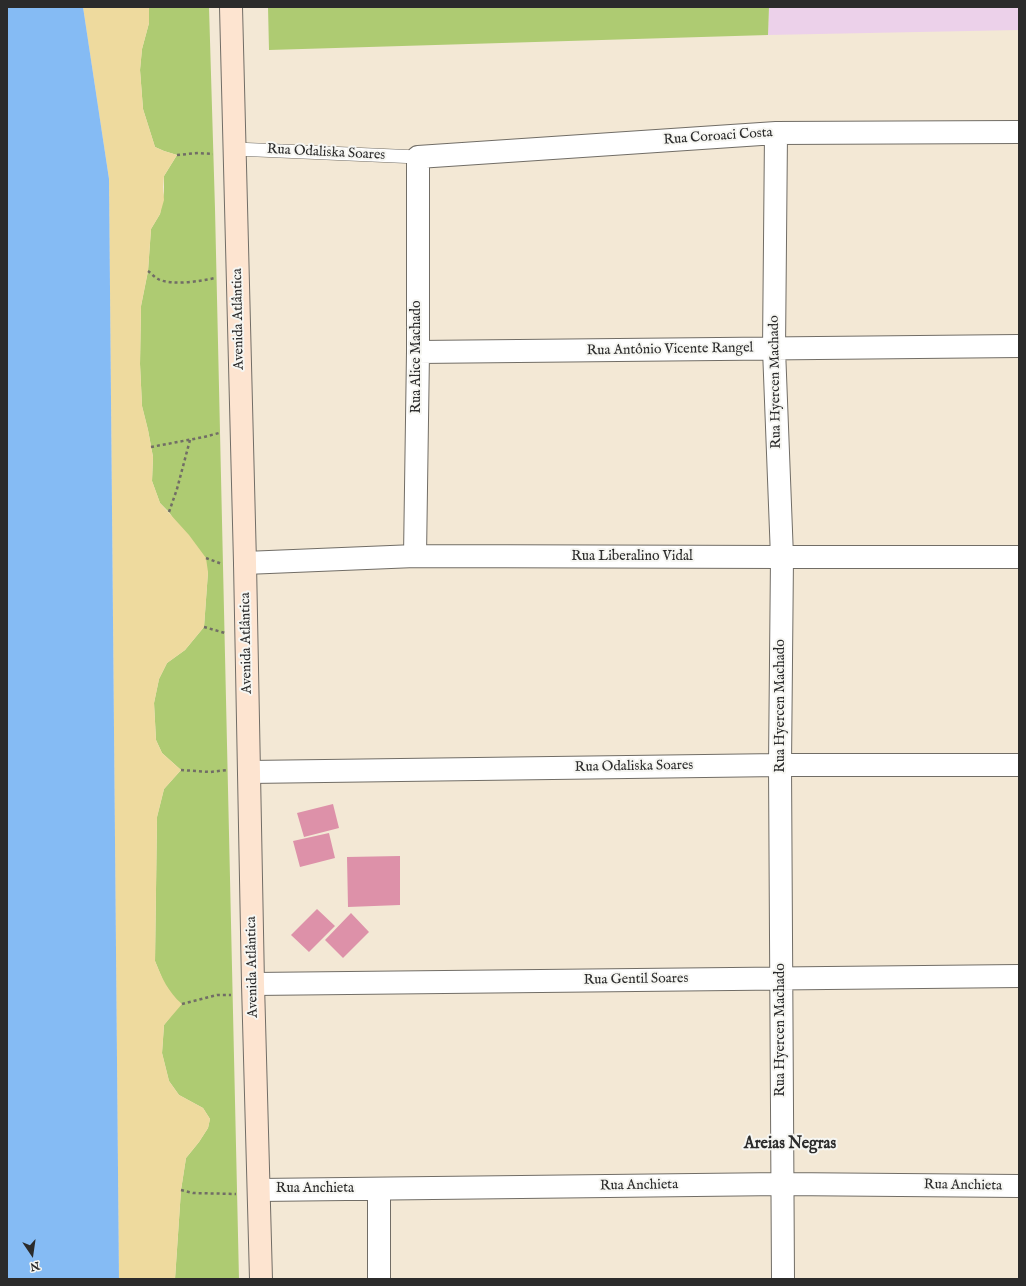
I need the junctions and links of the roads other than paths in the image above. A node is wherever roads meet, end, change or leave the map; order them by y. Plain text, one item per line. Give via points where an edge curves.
1 (231, 7) edge
2 (1019, 132) edge
3 (776, 134) junction
4 (228, 152) junction
5 (418, 158) junction
6 (1019, 346) edge
7 (774, 349) junction
8 (418, 352) junction
9 (415, 556) junction
10 (1019, 557) edge
11 (782, 558) junction
12 (245, 563) junction
13 (780, 765) junction
14 (1019, 765) edge
15 (239, 771) junction
16 (1019, 976) edge
17 (781, 978) junction
18 (253, 984) junction
19 (782, 1184) junction
20 (1019, 1186) edge
21 (379, 1189) junction
22 (259, 1190) junction
23 (261, 1279) edge
24 (379, 1279) edge
25 (783, 1279) edge

1 - 4 street, Avenida Atlântica
2 - 3 street, Rua Coroaci Costa
3 - 5 street, Rua Coroaci Costa
3 - 7 street, Rua Hyercen Machado
4 - 5 lane, Rua Odaliska Soares
4 - 12 street, Avenida Atlântica
5 - 8 street, Rua Alice Machado
6 - 7 street, Rua Antônio Vicente Rangel
7 - 8 street, Rua Antônio Vicente Rangel
7 - 11 street, Rua Hyercen Machado
8 - 9 street, Rua Alice Machado
9 - 11 street, Rua Liberalino Vidal
9 - 12 street, Rua Liberalino Vidal
10 - 11 street, Rua Liberalino Vidal
11 - 13 street, Rua Hyercen Machado
12 - 15 street, Avenida Atlântica
13 - 14 street, Rua Odaliska Soares
13 - 15 street, Rua Odaliska Soares
13 - 17 street, Rua Hyercen Machado
15 - 18 street, Avenida Atlântica
16 - 17 street, Rua Gentil Soares
17 - 18 street, Rua Gentil Soares
17 - 19 street, Rua Hyercen Machado
18 - 22 street, Avenida Atlântica
19 - 20 street, Rua Anchieta
19 - 21 street, Rua Anchieta
19 - 25 street, Rua Hyercen Machado
21 - 22 street, Rua Anchieta
21 - 24 street
22 - 23 street, Avenida Atlântica

